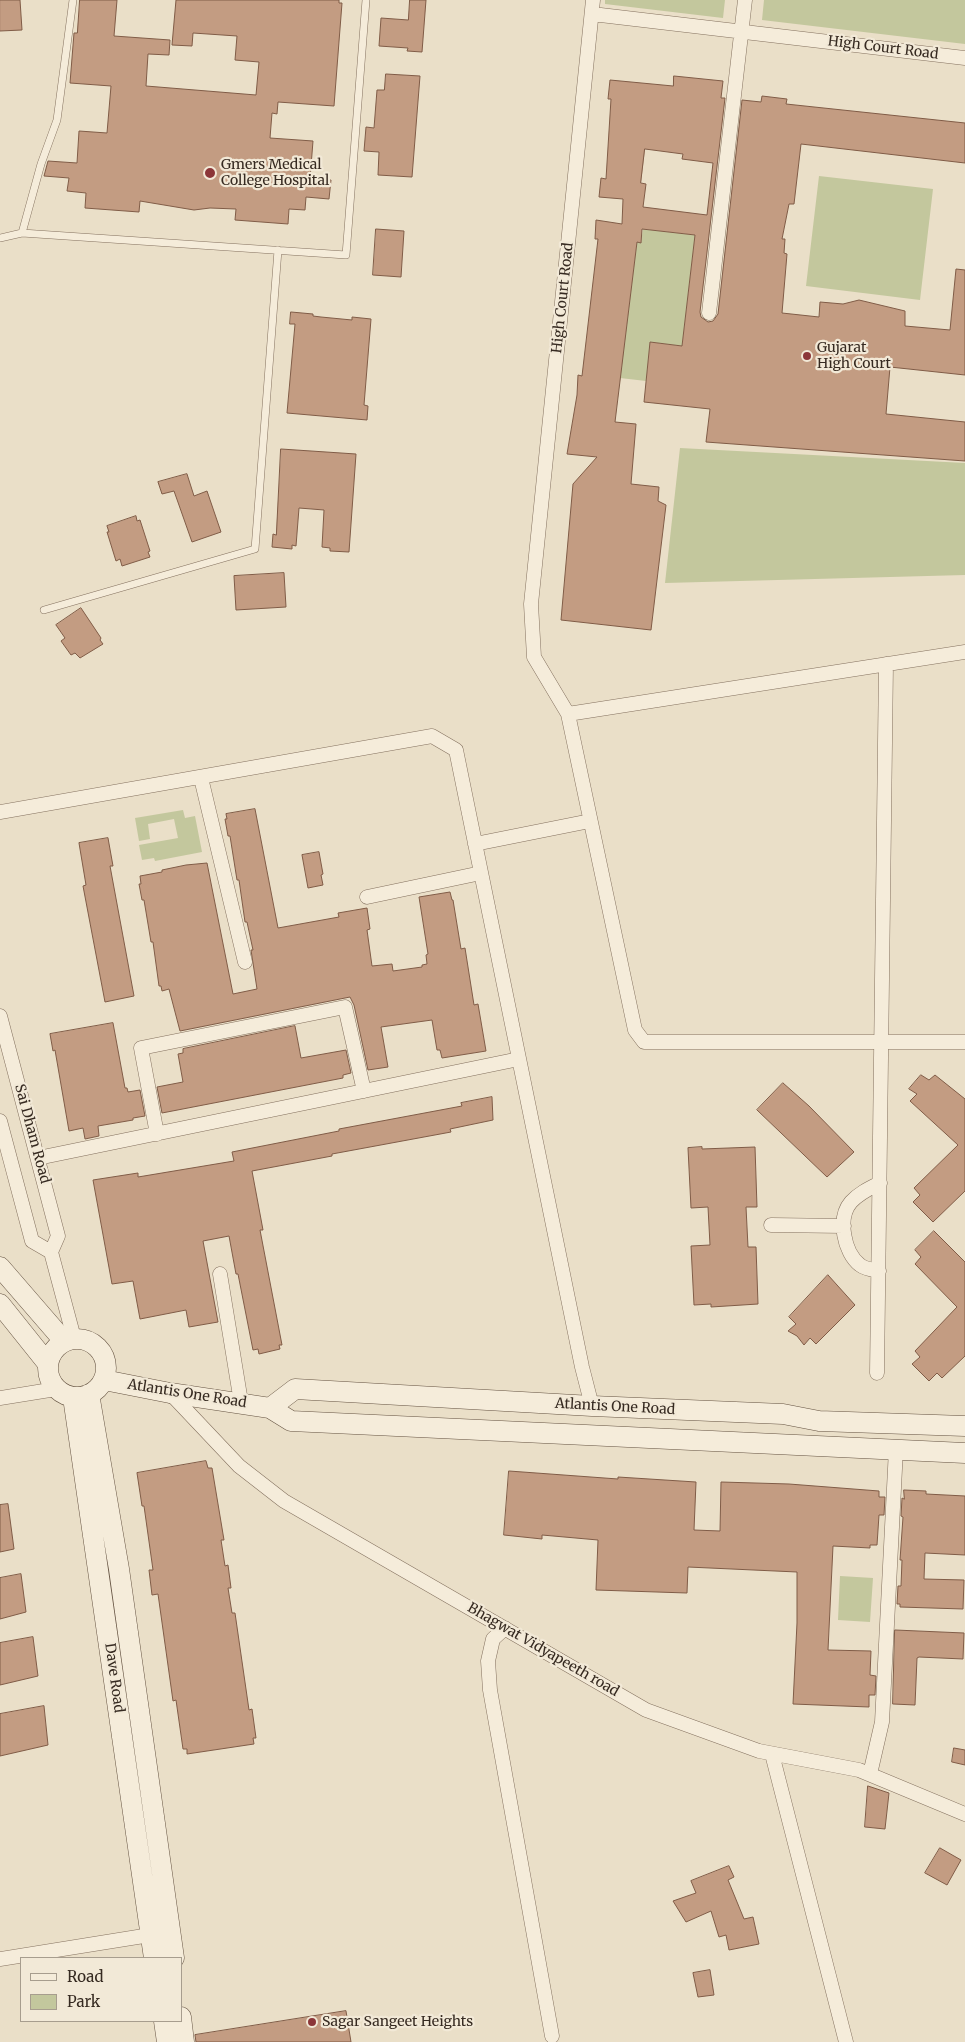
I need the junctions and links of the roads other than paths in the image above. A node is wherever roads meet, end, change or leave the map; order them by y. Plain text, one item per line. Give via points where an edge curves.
1 (73, 0) edge
2 (366, 0) edge
3 (593, 0) edge
4 (745, 0) edge
5 (592, 14) junction
6 (741, 31) junction
7 (965, 58) edge
8 (22, 234) junction
9 (0, 238) edge
10 (278, 250) junction
11 (709, 313) dead end
12 (44, 610) dead end
13 (965, 652) edge
14 (886, 664) junction
15 (568, 714) junction
16 (202, 778) junction
17 (0, 812) edge
18 (590, 821) junction
19 (475, 844) junction
20 (481, 873) junction
21 (367, 897) dead end
22 (245, 962) dead end
23 (0, 1016) edge
24 (881, 1042) junction
25 (965, 1042) edge
26 (519, 1059) junction
27 (364, 1091) junction
28 (0, 1121) edge
29 (157, 1134) junction
30 (8, 1154) junction
31 (38, 1158) junction
32 (0, 1167) edge
33 (880, 1182) junction
34 (771, 1224) dead end
35 (844, 1226) junction
36 (51, 1252) junction
37 (0, 1267) edge
38 (879, 1271) junction
39 (220, 1274) dead end
40 (0, 1304) edge
41 (69, 1340) junction
42 (48, 1364) junction
43 (877, 1373) dead end
44 (104, 1380) junction
45 (170, 1393) junction
46 (73, 1394) junction
47 (0, 1398) edge
48 (242, 1402) junction
49 (592, 1406) junction
50 (270, 1408) junction
51 (965, 1426) edge
52 (896, 1449) junction
53 (965, 1453) edge
54 (505, 1628) junction
55 (772, 1754) junction
56 (870, 1774) junction
57 (965, 1814) edge
58 (150, 1935) junction
59 (154, 1957) edge
60 (174, 1957) edge
61 (0, 1958) edge
62 (164, 2022) edge
63 (182, 2022) edge
64 (552, 2036) dead end
65 (167, 2042) edge
66 (184, 2042) edge
67 (846, 2042) edge

1 - 8 lane via 57,120
2 - 10 lane via 346,255
3 - 5 street, High Court Road
4 - 6 street
5 - 6 street, High Court Road
5 - 15 street, High Court Road via 531,604 534,657
6 - 7 street, High Court Road
6 - 11 street
8 - 9 lane
8 - 10 lane
10 - 12 lane via 255,549
13 - 14 street
14 - 15 street
14 - 24 street
15 - 18 street, High Court Road
16 - 17 street
16 - 19 street via 432,736 456,750
16 - 22 street
18 - 19 street
18 - 24 street, High Court Road via 635,1030 644,1042
19 - 20 street
20 - 21 street
20 - 26 street
23 - 31 street, Sai Dham Road
24 - 25 street
24 - 33 street
26 - 27 street
26 - 49 street
27 - 29 street
27 - 29 street via 345,1007 141,1048
28 - 30 street, Sai Dham Road
29 - 31 street
30 - 32 street
30 - 36 street, Sai Dham Road via 32,1240
31 - 36 street, Sai Dham Road via 58,1236
33 - 35 street via 850,1203 844,1215
33 - 38 street
34 - 35 street
35 - 38 street via 844,1234 855,1259 861,1266
36 - 41 street, Sai Dham Road
37 - 41 street
38 - 43 street
39 - 48 street
40 - 42 street
41 - 42 street via 56,1347
41 - 44 street via 84,1339 101,1350 105,1360
42 - 46 street via 51,1382
44 - 45 street, Atlantis One Road
44 - 46 street via 98,1388
45 - 48 street, Atlantis One Road
45 - 54 street, Bhagwat Vidyapeeth road via 239,1466 284,1501
46 - 47 street
46 - 58 street, Dave Road
46 - 60 street via 119,1569
48 - 50 street, Atlantis One Road
49 - 50 street, Atlantis One Road via 295,1389
49 - 51 street, Atlantis One Road
50 - 52 street, Atlantis One Road via 291,1421
52 - 53 street, Atlantis One Road
52 - 56 street via 882,1722
54 - 55 street, Bhagwat Vidyapeeth road via 646,1710
54 - 64 street via 493,1639 488,1661 490,1690
55 - 56 street, Bhagwat Vidyapeeth road
55 - 67 street
56 - 57 street, Bhagwat Vidyapeeth road
58 - 59 street, Dave Road
58 - 61 street
62 - 65 street
63 - 66 street

